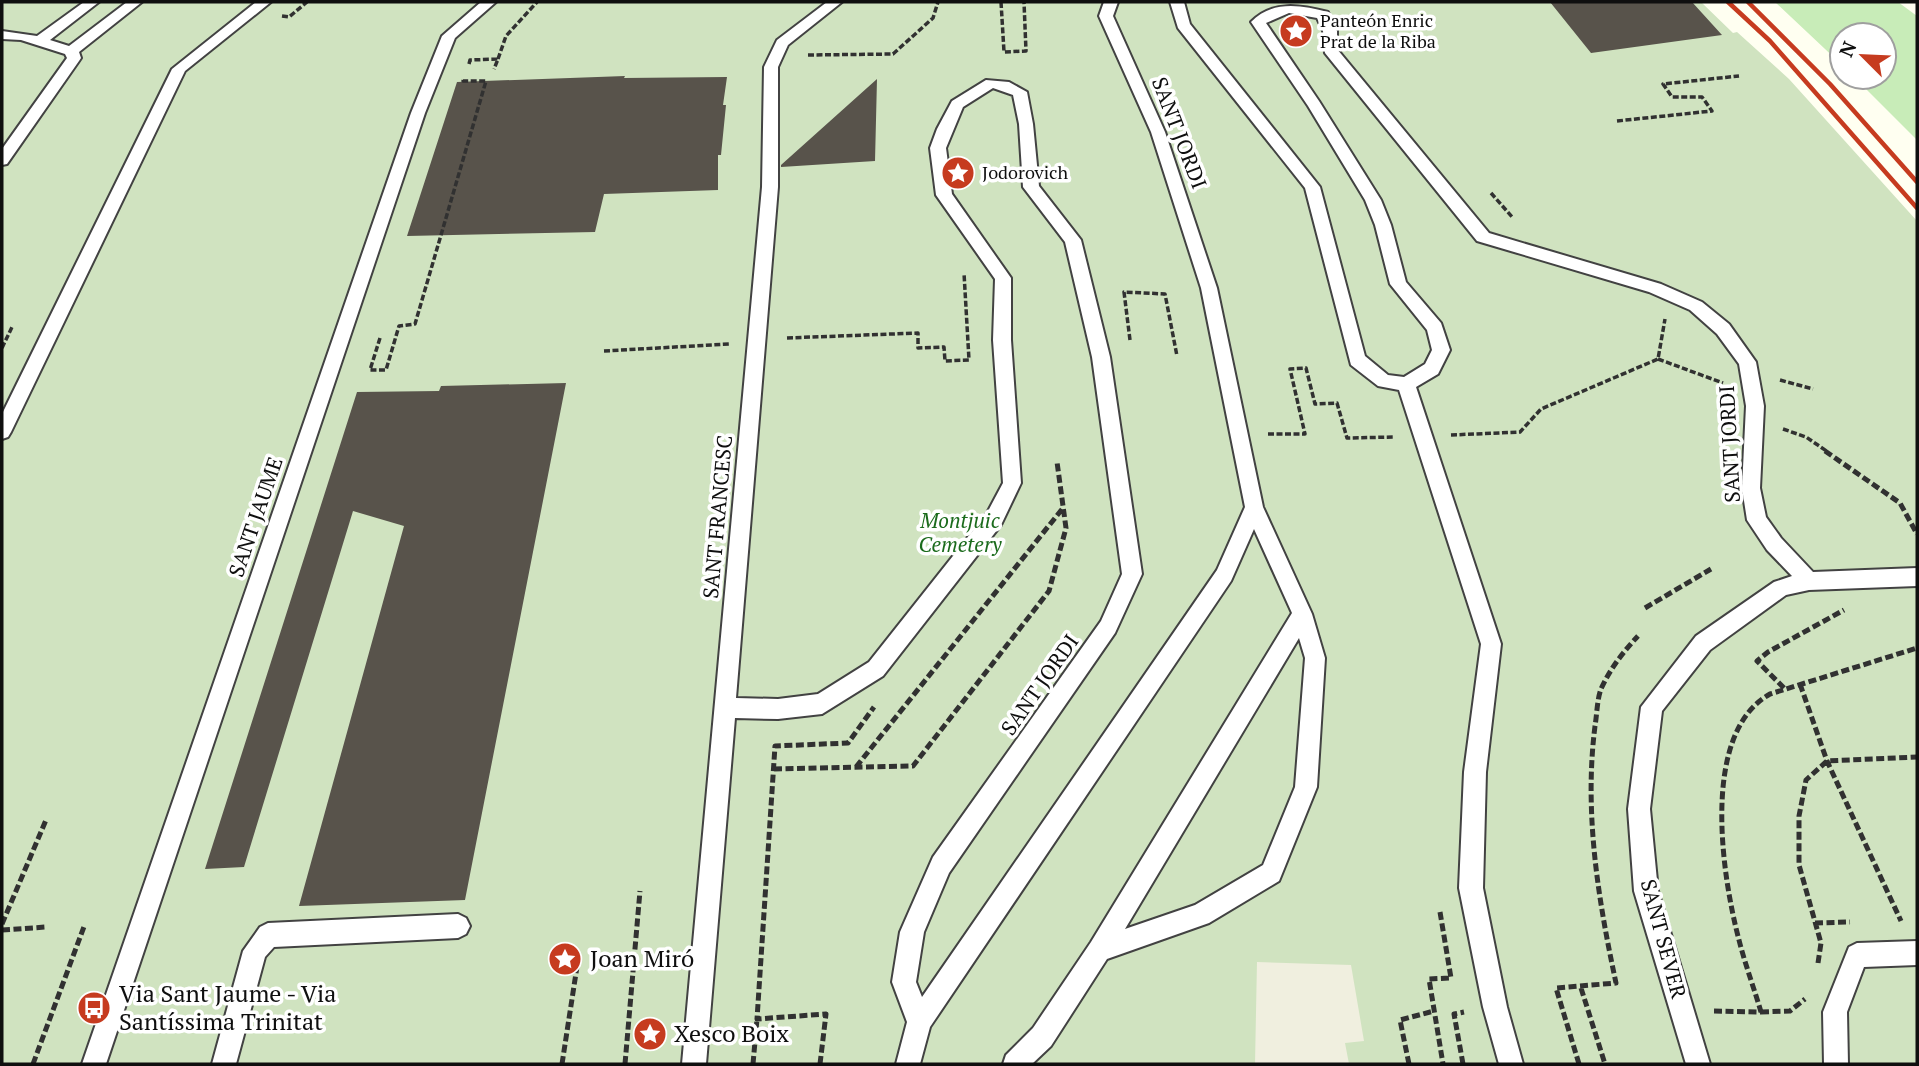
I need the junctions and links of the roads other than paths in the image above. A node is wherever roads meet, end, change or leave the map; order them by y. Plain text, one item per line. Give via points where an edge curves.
1 (92, 2) edge
2 (135, 2) edge
3 (264, 2) edge
4 (489, 2) edge
5 (835, 2) edge
6 (1111, 2) edge
7 (1177, 2) edge
8 (2, 35) edge
9 (41, 40) junction
10 (71, 51) junction
11 (2, 160) edge
12 (1406, 384) junction
13 (2, 432) edge
14 (1254, 507) junction
15 (1917, 577) edge
16 (1809, 581) junction
17 (1302, 614) junction
18 (724, 708) junction
19 (458, 926) dead end
20 (1099, 950) junction
21 (1917, 953) edge
22 (919, 1022) junction
23 (94, 1064) edge
24 (224, 1064) edge
25 (694, 1064) edge
26 (908, 1064) edge
27 (1015, 1064) edge
28 (1511, 1064) edge
29 (1698, 1064) edge
30 (1836, 1064) edge

1 - 9 lane
2 - 10 lane
3 - 13 lane via 179,69
4 - 23 lane, SANT JAUME via 449,36 418,113
5 - 18 lane, SANT FRANCESC via 782,43 771,67 770,187
6 - 14 lane, SANT JORDI via 1106,16 1158,132 1209,288
7 - 12 lane via 1183,25 1312,187 1357,360 1384,381
8 - 9 lane
9 - 10 lane
10 - 11 lane via 74,58
12 - 16 lane, SANT JORDI via 1432,369 1441,350 1435,328 1398,284 1383,225 1358,173 1258,22 1274,10 1298,8 1323,15 1330,31 1330,50 1483,237 1656,288 1696,306 1723,329 1747,362 1755,406 1751,488 1757,520
12 - 28 lane via 1491,643 1475,772 1471,888
14 - 17 lane, SANT JORDI
14 - 22 lane via 1224,575
15 - 16 lane, SANT SEVER
16 - 29 lane, SANT SEVER via 1782,588 1703,643 1652,707 1639,809 1646,891
17 - 20 lane
17 - 20 lane, SANT JORDI via 1315,658 1306,787 1271,873 1201,915
18 - 22 lane, SANT JORDI via 822,704 876,669 994,519 1012,484 1002,340 1003,278 944,195 938,148 957,104 991,83 1020,92 1031,187 1073,240 1102,367 1132,574 1108,627 941,865 912,932 904,982
18 - 25 lane, SANT FRANCESC
19 - 24 lane via 268,935 255,951
20 - 27 lane via 1042,1037
21 - 30 lane via 1857,955 1835,1012
22 - 26 lane

